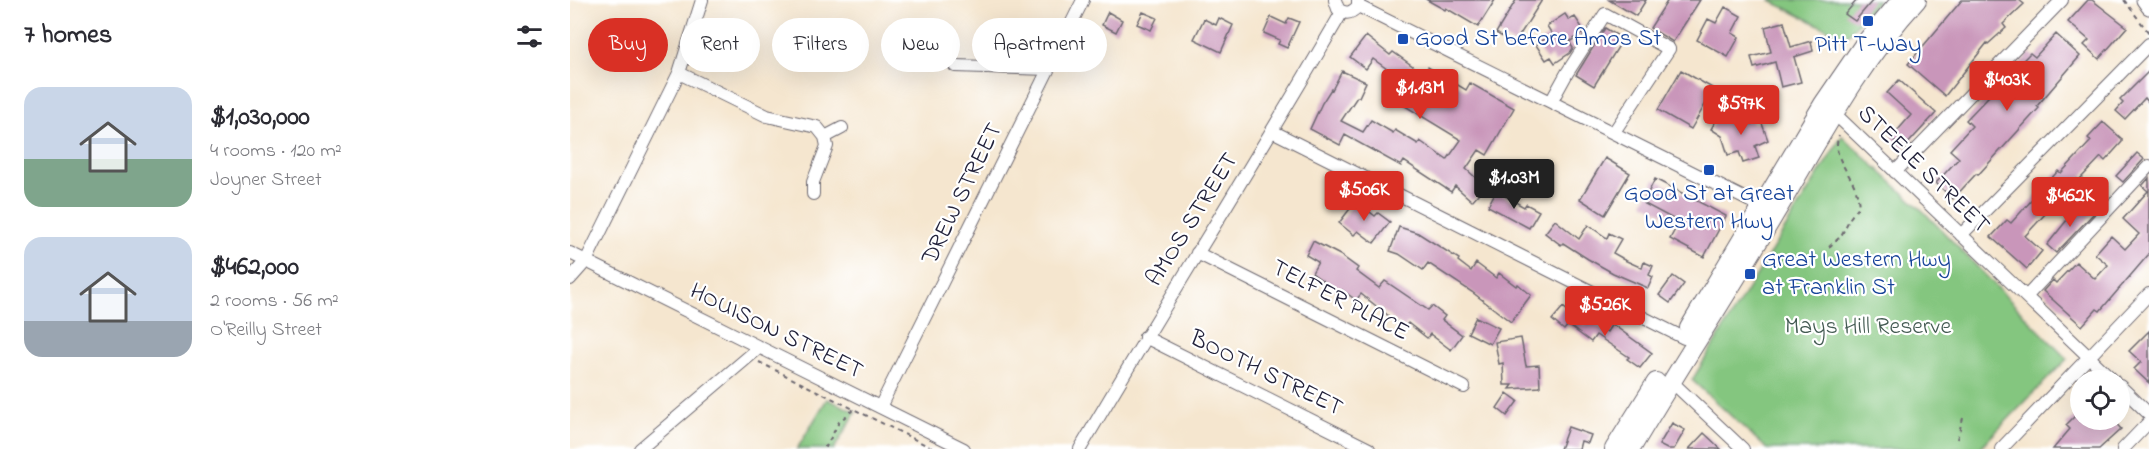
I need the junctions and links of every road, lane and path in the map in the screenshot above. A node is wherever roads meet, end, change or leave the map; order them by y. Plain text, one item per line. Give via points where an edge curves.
1 (702, 0) edge
2 (1083, 0) edge
3 (1335, 0) edge
4 (1901, 0) edge
5 (1917, 0) edge
6 (2062, 0) edge
7 (2124, 0) edge
8 (2144, 0) edge
9 (1358, 3) edge
10 (2149, 7) edge
11 (1342, 12) junction
12 (1074, 18) edge
13 (2149, 33) edge
14 (2149, 44) edge
15 (1047, 72) edge
16 (679, 73) junction
17 (1551, 102) junction
18 (1834, 113) junction
19 (842, 128) dead end
20 (1272, 131) junction
21 (1614, 132) junction
22 (1839, 135) dead end
23 (825, 137) junction
24 (2149, 166) edge
25 (1895, 172) junction
26 (813, 194) dead end
27 (1768, 210) junction
28 (1962, 236) junction
29 (1829, 247) dead end
30 (570, 253) edge
31 (1197, 253) junction
32 (586, 261) junction
33 (570, 279) edge
34 (2149, 294) edge
35 (2026, 297) junction
36 (1145, 337) junction
37 (1684, 338) junction
38 (760, 347) junction
39 (749, 356) junction
40 (2088, 357) junction
41 (2102, 370) edge
42 (1671, 381) junction
43 (1464, 387) dead end
44 (2130, 396) edge
45 (880, 407) junction
46 (854, 409) junction
47 (2149, 414) edge
48 (1963, 418) dead end
49 (2149, 422) edge
50 (1957, 439) dead end
51 (824, 446) dead end
52 (640, 449) edge
53 (934, 449) edge
54 (964, 449) edge
55 (1080, 449) edge
56 (1369, 449) edge
57 (1614, 449) edge
58 (1630, 449) edge
59 (1743, 449) edge
60 (2001, 449) edge
61 (2123, 449) edge

1 - 16 street
2 - 12 street, DREW STREET
3 - 11 street
4 - 27 highway via 1843,73
5 - 18 highway via 1870,56
6 - 25 street
7 - 13 path
8 - 10 main road
9 - 11 street via 1351,12
9 - 17 street
11 - 20 street, AMOS STREET
14 - 28 street
15 - 45 street, DREW STREET
16 - 23 street via 767,116 814,125
16 - 32 street
17 - 21 street
17 - 21 street via 1605,14 1669,49
18 - 25 street, STEELE STREET
18 - 27 highway
19 - 23 street
20 - 31 street, AMOS STREET
20 - 37 street
21 - 27 street
22 - 29 path via 1837,152 1853,183 1859,206 1841,236
23 - 26 street via 826,150 813,182
24 - 35 street
25 - 28 street, STEELE STREET
27 - 37 highway
27 - 42 highway
28 - 35 street, STEELE STREET
30 - 32 street, HOUISON STREET
31 - 36 street, AMOS STREET
31 - 43 street, TELFER PLACE
32 - 33 street
32 - 38 street, HOUISON STREET
34 - 40 street
35 - 40 street, STEELE STREET
36 - 55 street, AMOS STREET
36 - 56 street, BOOTH STREET
37 - 57 highway
38 - 39 street
38 - 45 street, HOUISON STREET
39 - 46 path
39 - 52 street
40 - 41 street, STEELE STREET
40 - 60 street
42 - 58 highway
42 - 59 street
44 - 47 street
45 - 54 street, HOUISON STREET
46 - 51 path via 843,417
46 - 53 path
48 - 50 path
49 - 61 street

